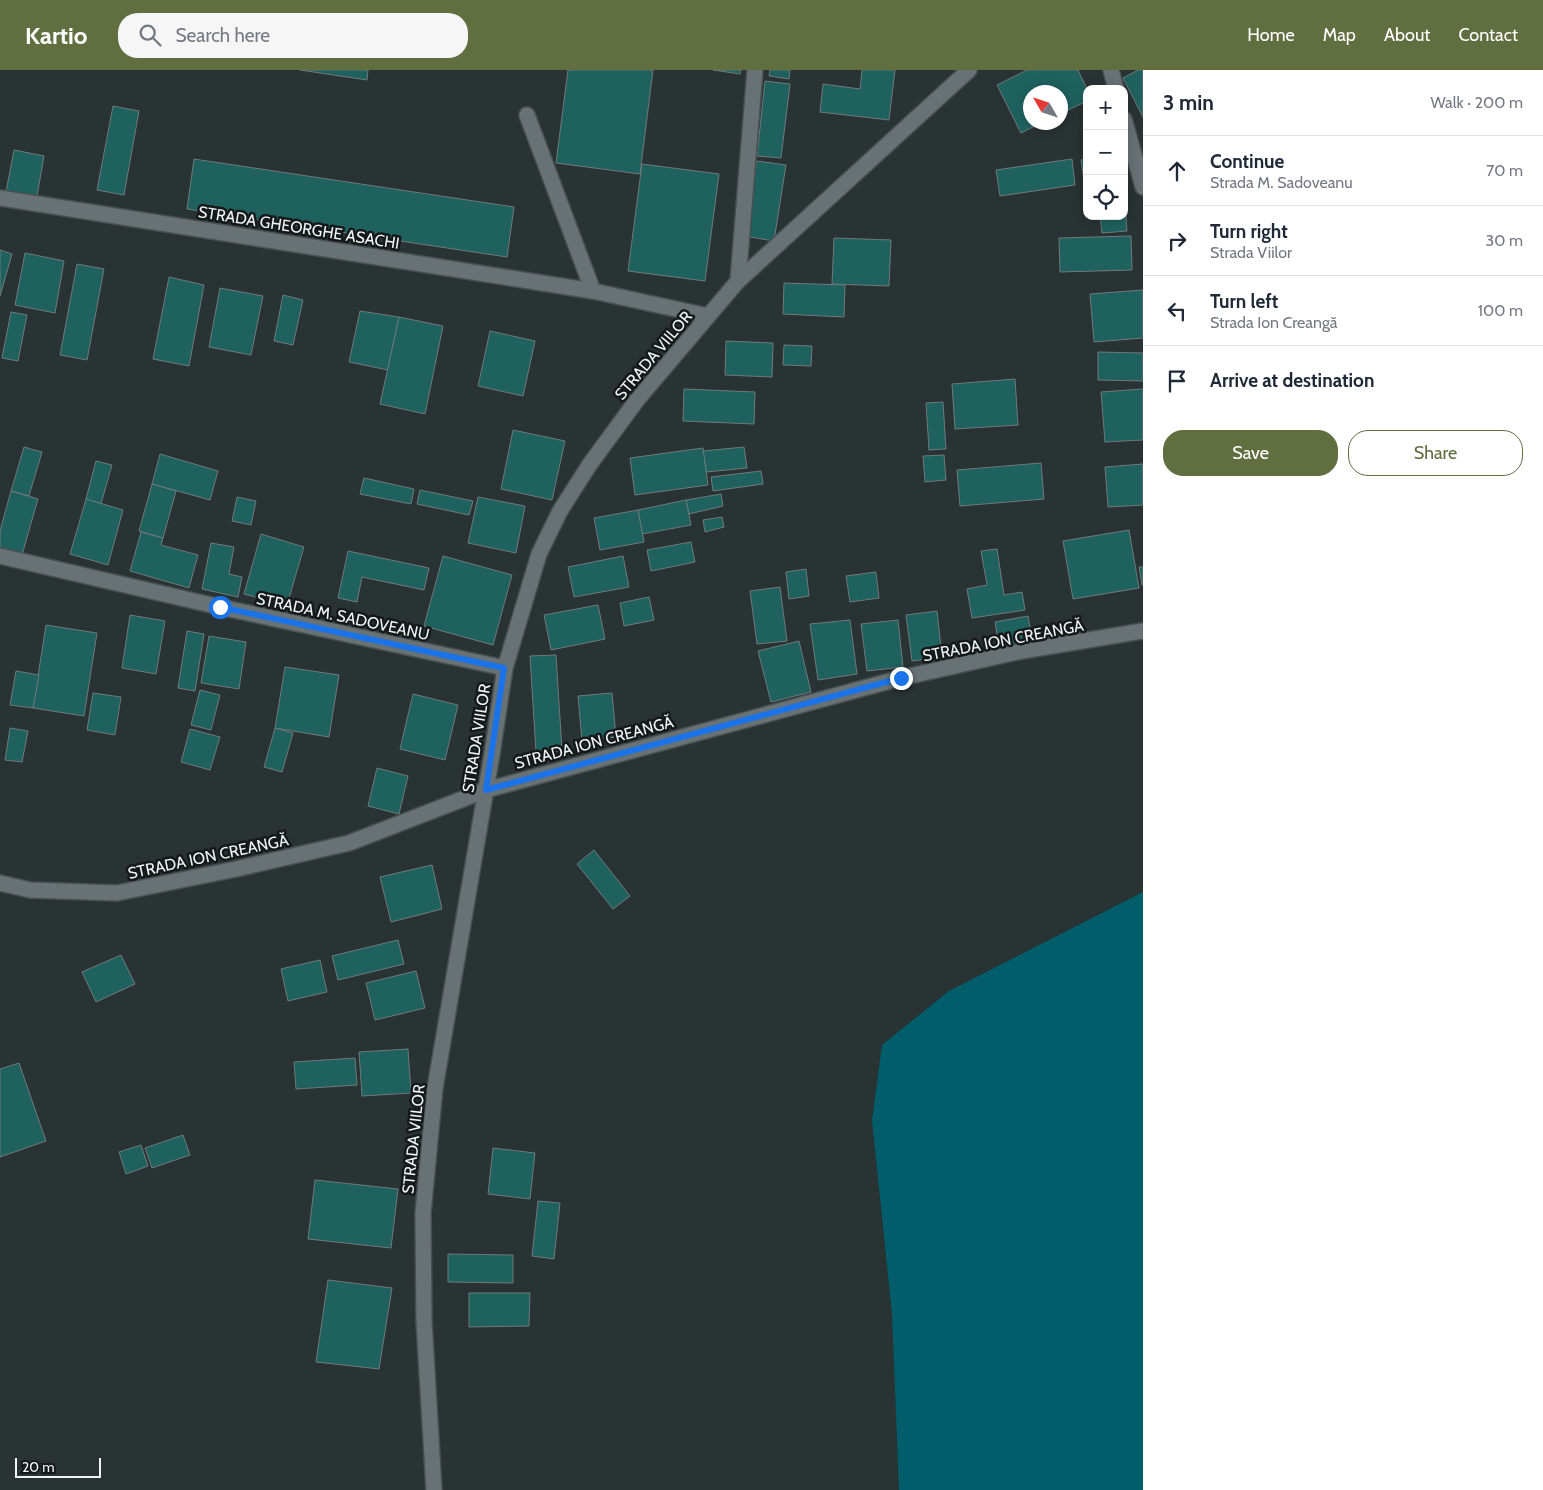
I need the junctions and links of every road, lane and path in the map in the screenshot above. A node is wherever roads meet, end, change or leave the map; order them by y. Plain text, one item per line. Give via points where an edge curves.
1 (755, 70) edge
2 (969, 70) edge
3 (1111, 70) edge
4 (1115, 85) edge
5 (527, 115) dead end
6 (1127, 130) edge
7 (1143, 187) edge
8 (0, 198) edge
9 (738, 281) junction
10 (592, 291) junction
11 (708, 316) junction
12 (0, 556) edge
13 (1143, 632) edge
14 (504, 668) junction
15 (486, 790) junction
16 (0, 883) edge
17 (434, 1490) edge

1 - 9 street
2 - 9 street, STRADA VIILOR
3 - 4 street
5 - 10 street
6 - 7 street
8 - 10 street, STRADA GHEORGHE ASACHI
9 - 11 street, STRADA VIILOR
10 - 11 street, STRADA GHEORGHE ASACHI
11 - 14 street, STRADA VIILOR via 637,400 560,511 538,554
12 - 14 street, STRADA M. SADOVEANU
13 - 15 street, STRADA ION CREANGĂ via 1022,651 901,678
14 - 15 street, STRADA VIILOR
15 - 16 street, STRADA ION CREANGĂ via 349,843 117,893 30,890
15 - 17 street, STRADA VIILOR via 435,1088 423,1213 424,1322

